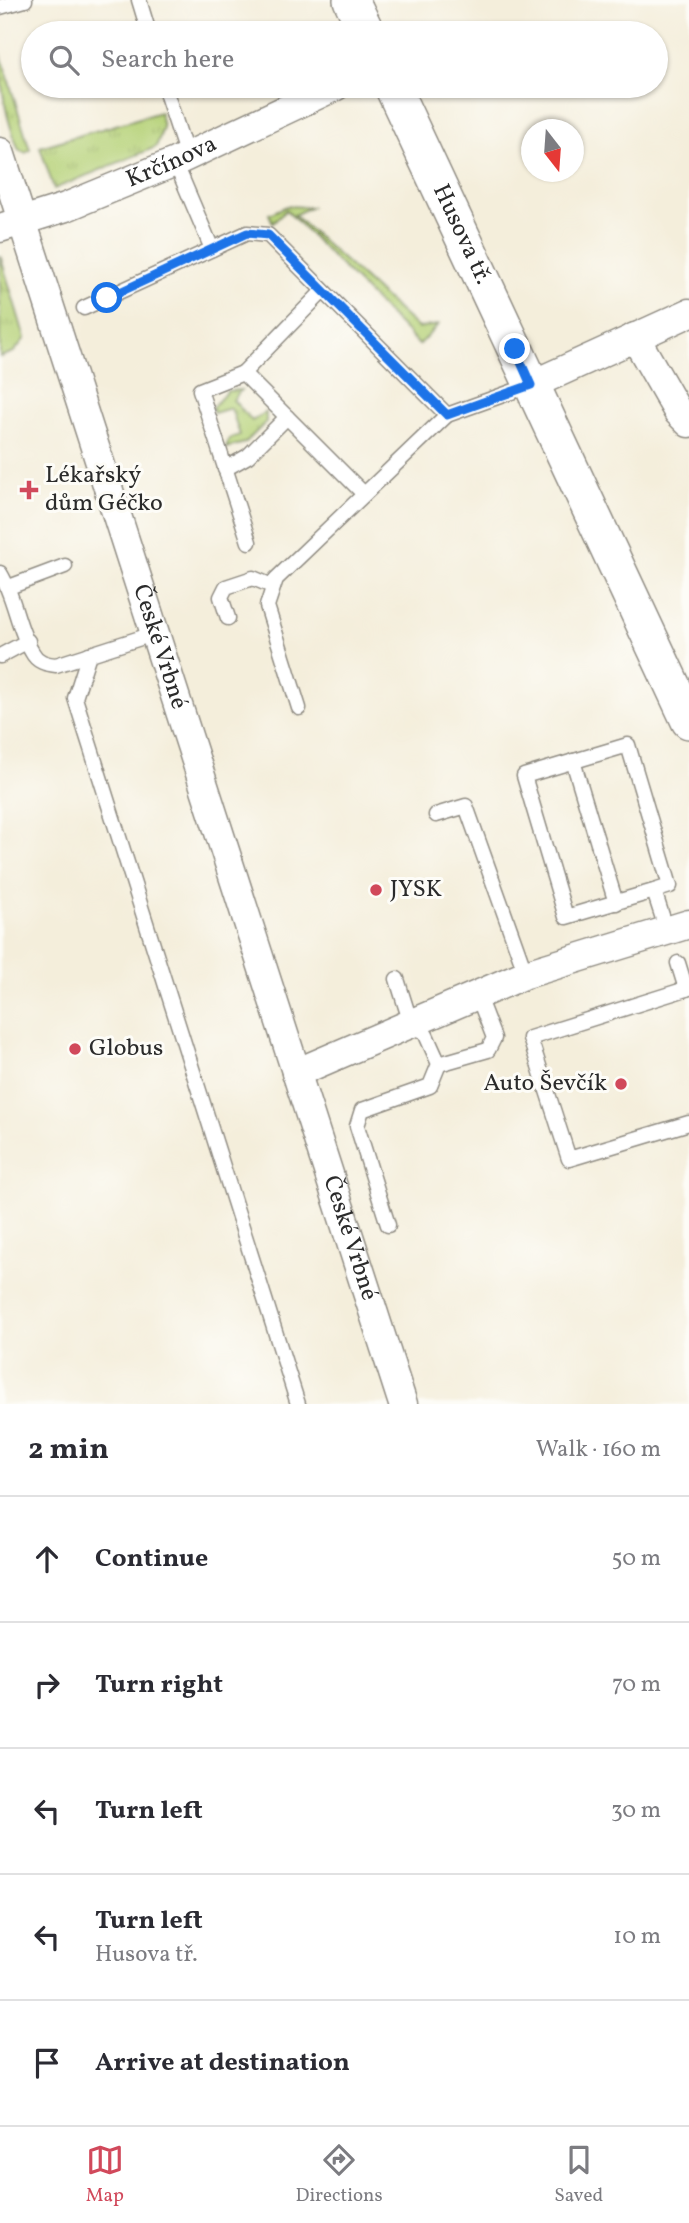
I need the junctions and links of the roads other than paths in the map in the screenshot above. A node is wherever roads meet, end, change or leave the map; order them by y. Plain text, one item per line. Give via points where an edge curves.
1 (21, 0) edge
2 (139, 0) edge
3 (351, 0) edge
4 (0, 7) edge
5 (145, 21) edge
6 (361, 21) edge
7 (167, 98) edge
8 (311, 98) edge
9 (398, 98) edge
10 (0, 152) edge
11 (181, 159) junction
12 (10, 225) edge
13 (212, 249) junction
14 (323, 291) junction
15 (84, 308) dead end
16 (689, 313) edge
17 (635, 337) junction
18 (243, 373) junction
19 (531, 385) junction
20 (447, 415) junction
21 (287, 417) junction
22 (689, 423) edge
23 (225, 469) junction
24 (364, 494) junction
25 (249, 542) dead end
26 (65, 566) dead end
27 (0, 573) edge
28 (272, 586) junction
29 (9, 587) junction
30 (228, 618) dead end
31 (153, 634) junction
32 (28, 640) junction
33 (89, 654) junction
34 (0, 656) edge
35 (299, 708) dead end
36 (689, 721) edge
37 (573, 761) junction
38 (436, 815) dead end
39 (654, 891) junction
40 (616, 902) junction
41 (678, 928) edge
42 (678, 962) dead end
43 (526, 974) junction
44 (397, 979) dead end
45 (688, 988) edge
46 (477, 993) junction
47 (415, 1020) junction
48 (439, 1064) junction
49 (296, 1073) junction
50 (689, 1123) edge
51 (388, 1225) dead end
52 (298, 1404) edge
53 (403, 1404) edge

1 - 4 lane
2 - 5 lane
3 - 6 street
7 - 11 lane
8 - 11 street, Krčínova
9 - 19 street, Husova tř.
10 - 12 street, České Vrbné
11 - 12 street, Krčínova
11 - 13 lane
12 - 31 street, České Vrbné
13 - 14 lane via 247,233 268,235
13 - 15 lane
14 - 18 lane
14 - 20 lane
16 - 17 street
17 - 19 street
17 - 22 street
18 - 21 lane
18 - 23 lane via 200,390
19 - 20 lane
19 - 36 street
20 - 24 lane
21 - 23 lane via 248,456
21 - 24 lane
23 - 25 lane
24 - 28 lane
26 - 29 lane
27 - 29 lane
28 - 30 lane via 253,578 226,587 221,597
28 - 35 lane via 267,606
29 - 32 lane
31 - 33 lane
31 - 49 street, České Vrbné
32 - 33 lane via 32,653 43,663
32 - 34 lane
33 - 52 lane via 75,698
37 - 39 lane via 628,745 670,886
37 - 40 lane
37 - 40 lane via 524,776 566,917
38 - 43 lane via 466,806
39 - 40 lane
39 - 41 lane
41 - 43 street
42 - 45 lane
43 - 46 street
44 - 47 lane via 407,1011
45 - 50 lane via 530,1038 569,1159
46 - 47 street
46 - 48 lane via 494,1038 488,1050
47 - 48 lane
47 - 49 street
48 - 51 lane via 430,1086 362,1110 358,1126
49 - 53 street, České Vrbné

